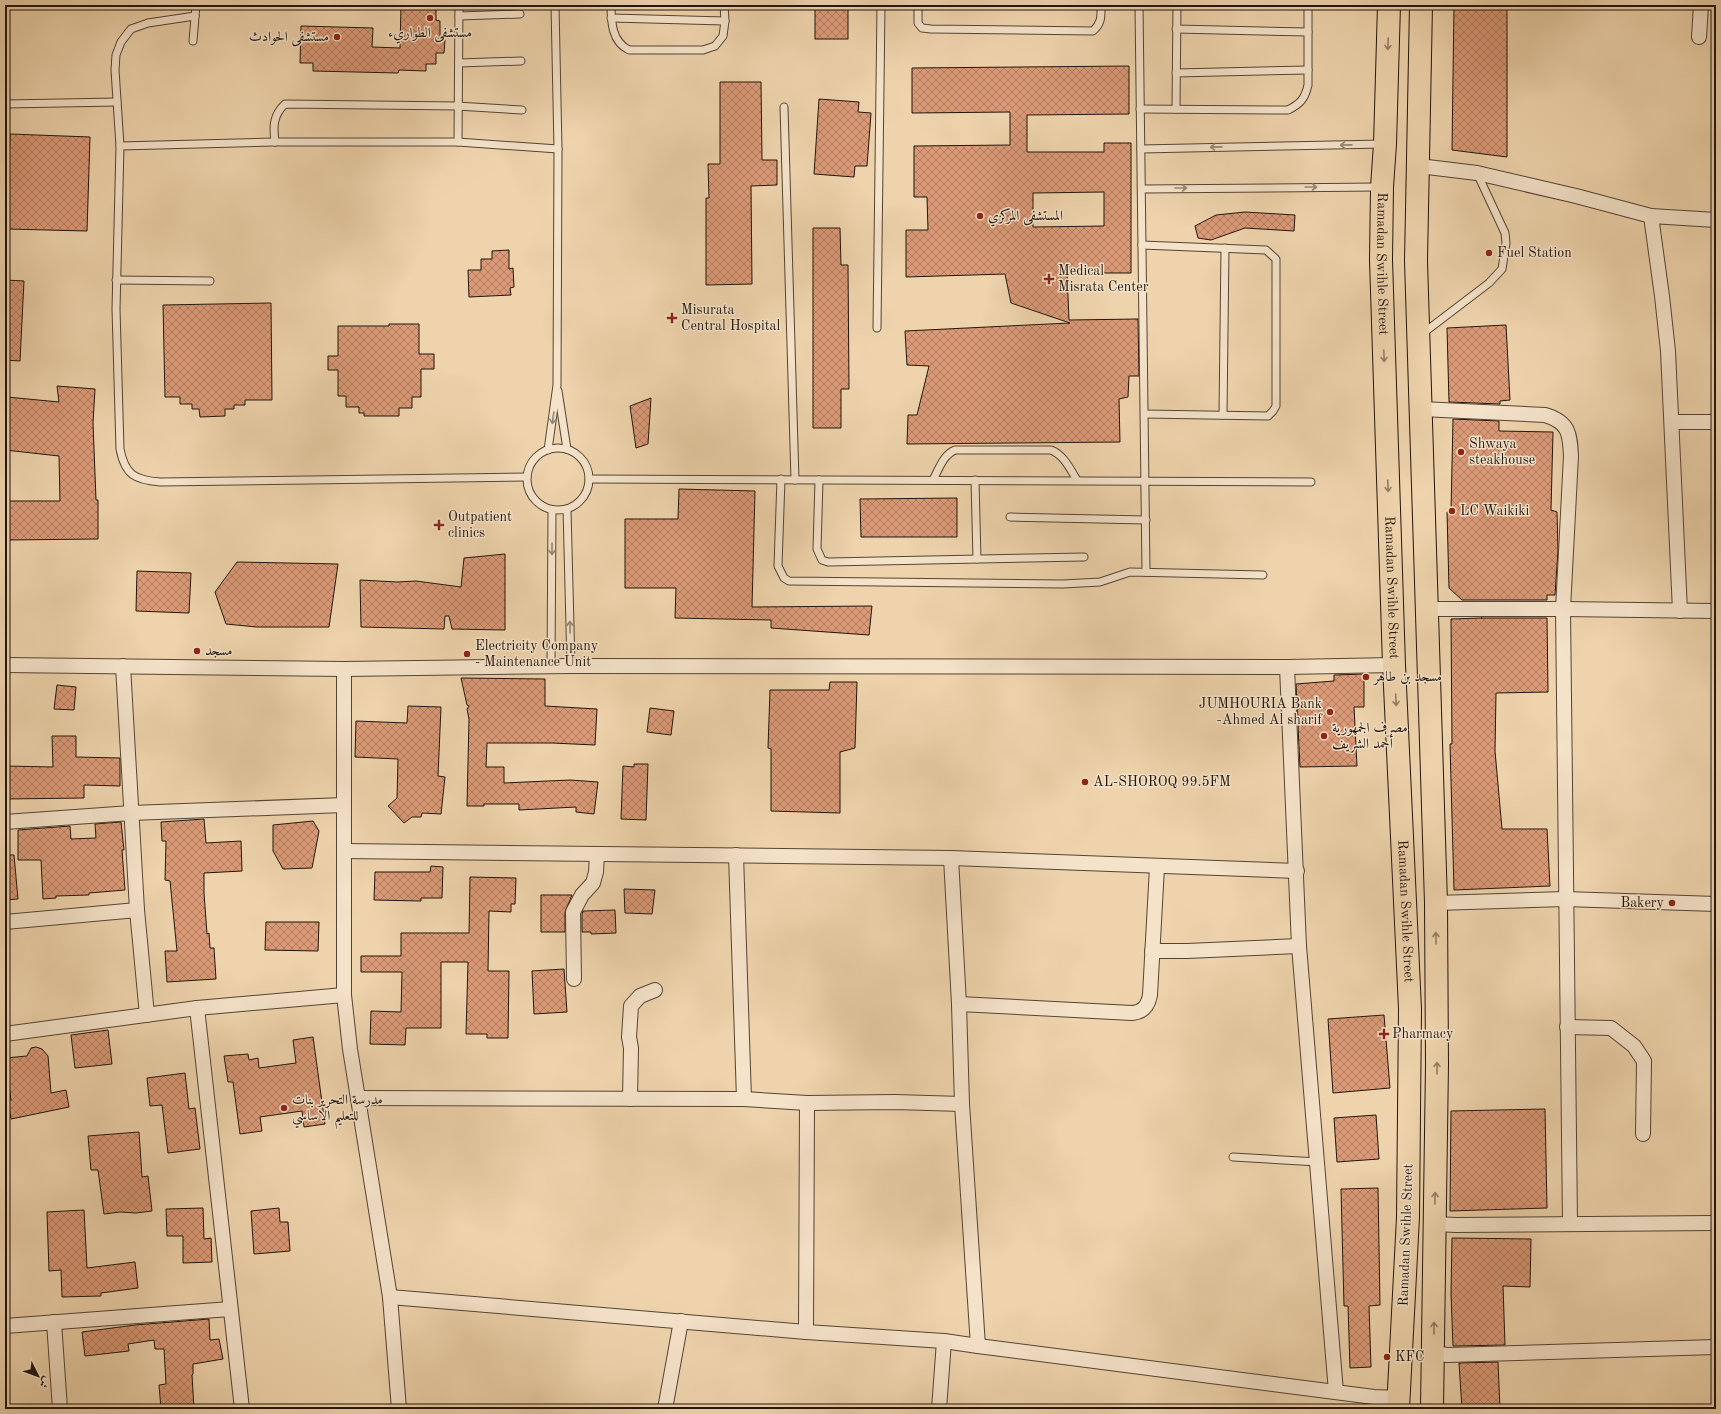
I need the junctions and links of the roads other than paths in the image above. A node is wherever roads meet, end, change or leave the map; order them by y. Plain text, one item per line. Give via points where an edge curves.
1 (196, 5) edge
2 (459, 5) edge
3 (555, 5) edge
4 (611, 5) edge
5 (724, 5) edge
6 (880, 5) edge
7 (918, 5) edge
8 (1101, 5) edge
9 (1139, 5) edge
10 (1176, 5) edge
11 (1306, 5) edge
12 (1389, 5) edge
13 (1421, 5) edge
14 (1701, 5) edge
15 (520, 14) dead end
16 (195, 16) junction
17 (459, 16) junction
18 (611, 18) junction
19 (725, 21) junction
20 (1176, 29) junction
21 (1308, 32) junction
22 (1699, 37) dead end
23 (193, 41) dead end
24 (521, 61) dead end
25 (459, 63) junction
26 (1308, 70) junction
27 (1176, 72) junction
28 (117, 102) junction
29 (5, 104) edge
30 (457, 106) junction
31 (784, 107) dead end
32 (1140, 109) junction
33 (1176, 109) junction
34 (522, 110) dead end
35 (275, 142) junction
36 (458, 142) junction
37 (1385, 144) junction
38 (120, 146) junction
39 (558, 149) junction
40 (1141, 149) junction
41 (1419, 166) junction
42 (1477, 173) junction
43 (1382, 187) junction
44 (1142, 189) junction
45 (1651, 216) junction
46 (1716, 220) edge
47 (1142, 245) junction
48 (1225, 248) junction
49 (116, 280) junction
50 (210, 281) dead end
51 (877, 328) dead end
52 (1418, 336) junction
53 (557, 385) junction
54 (1421, 409) junction
55 (1145, 414) junction
56 (1223, 415) junction
57 (1672, 422) junction
58 (1716, 422) edge
59 (548, 450) junction
60 (567, 450) junction
61 (527, 477) junction
62 (589, 479) junction
63 (781, 480) junction
64 (796, 480) junction
65 (820, 480) junction
66 (933, 480) junction
67 (975, 480) junction
68 (1077, 480) junction
69 (1146, 480) junction
70 (1311, 482) dead end
71 (567, 509) junction
72 (552, 510) junction
73 (1010, 517) dead end
74 (1146, 520) junction
75 (1084, 557) dead end
76 (978, 559) junction
77 (1146, 572) junction
78 (1263, 575) dead end
79 (1426, 609) junction
80 (1563, 609) junction
81 (1680, 611) junction
82 (1716, 611) edge
83 (5, 665) edge
84 (1394, 665) junction
85 (123, 666) junction
86 (570, 666) junction
87 (552, 667) junction
88 (1287, 667) junction
89 (344, 669) junction
90 (344, 805) junction
91 (131, 813) junction
92 (5, 822) edge
93 (344, 851) junction
94 (597, 854) junction
95 (736, 855) junction
96 (951, 858) junction
97 (1156, 867) junction
98 (1297, 871) junction
99 (1565, 899) junction
100 (1436, 903) junction
101 (1716, 904) edge
102 (136, 910) junction
103 (5, 922) edge
104 (1299, 946) junction
105 (1152, 951) junction
106 (574, 979) dead end
107 (655, 990) dead end
108 (344, 995) junction
109 (959, 1004) junction
110 (197, 1008) junction
111 (147, 1015) junction
112 (1567, 1027) junction
113 (5, 1034) edge
114 (358, 1098) junction
115 (630, 1099) junction
116 (744, 1099) junction
117 (807, 1103) junction
118 (962, 1104) junction
119 (1643, 1134) dead end
120 (1233, 1157) dead end
121 (1318, 1162) junction
122 (1570, 1223) junction
123 (1716, 1223) edge
124 (1435, 1224) junction
125 (390, 1297) junction
126 (230, 1309) junction
127 (681, 1321) junction
128 (54, 1322) junction
129 (5, 1326) edge
130 (806, 1332) junction
131 (944, 1341) junction
132 (978, 1346) junction
133 (1716, 1347) edge
134 (1434, 1353) junction
135 (1336, 1392) junction
136 (1399, 1404) edge
137 (60, 1409) edge
138 (242, 1409) edge
139 (399, 1409) edge
140 (665, 1409) edge
141 (939, 1409) edge
142 (1432, 1409) edge

1 - 16 lane
2 - 17 lane
3 - 39 lane
4 - 18 lane
5 - 19 lane
6 - 51 lane
7 - 8 lane via 918,24 922,28 1085,31 1093,31 1098,26 1101,21
9 - 32 lane
10 - 20 lane
11 - 21 lane
12 -> 37 main road, Ramadan Swihle Street
13 - 41 main road, Ramadan Swihle Street
14 - 22 street
15 - 17 lane
16 - 23 lane
16 - 28 lane via 148,23 131,29 126,34 116,55 114,70
17 - 25 lane
18 - 19 lane
18 - 19 lane via 616,38 629,50 711,48 716,46 723,36
20 - 21 lane
20 - 27 lane
21 - 26 lane
24 - 25 lane
25 - 30 lane
26 - 27 lane
26 - 33 lane via 1306,95 1299,105 1288,110
27 - 33 lane
28 - 29 lane
28 - 38 lane
30 - 34 lane
30 - 35 lane via 285,104 275,115
30 - 36 lane
31 - 64 lane
32 - 33 lane
32 - 40 lane
35 - 36 lane
35 - 38 lane
36 - 39 lane
37 -> 40 lane
37 - 43 main road, Ramadan Swihle Street
38 - 49 lane
39 - 53 lane
40 - 44 lane
41 - 42 street
41 - 52 main road, Ramadan Swihle Street via 1416,261
42 - 45 street
42 - 52 lane via 1505,233 1502,269 1489,283
44 -> 43 lane
43 -> 84 main road, Ramadan Swihle Street via 1381,260
44 - 47 lane
45 - 46 street
45 - 57 street via 1663,304
47 - 48 lane
47 - 55 lane
48 - 56 lane
48 - 56 lane via 1266,250 1276,259 1276,406 1268,416
49 - 50 lane
49 - 61 lane via 120,449 127,470 135,477 160,482
52 - 54 main road, Ramadan Swihle Street
53 -> 59 lane
53 - 60 lane
54 - 79 main road, Ramadan Swihle Street
54 - 80 street via 1545,415 1554,417 1565,426 1569,434 1571,456
55 - 56 lane
55 - 69 lane
57 - 58 street
57 - 81 street
59 - 60 lane
59 - 61 lane via 534,460
60 - 62 lane via 583,460 588,469
61 - 72 lane via 534,498
62 - 63 lane
62 - 71 lane via 588,489 583,498
63 - 64 lane
63 - 77 lane via 778,566 784,578 789,581 1063,584 1100,582 1130,572
64 - 65 lane
65 - 66 lane
65 - 76 lane via 817,550 822,560 828,562
66 - 67 lane
66 - 68 lane via 946,457 955,450 1051,450 1062,457
67 - 68 lane
67 - 76 lane
68 - 69 lane
69 - 70 lane
69 - 74 lane
71 - 72 lane
86 -> 71 lane
72 -> 87 lane
73 - 74 lane
74 - 77 lane
75 - 76 lane
77 - 78 lane
79 - 80 street
79 - 100 main road, Ramadan Swihle Street
80 - 81 street
80 - 99 street
81 - 82 street
83 - 85 street
84 - 88 street
84 -> 136 main road, Ramadan Swihle Street via 1410,1009 1408,1218
85 - 89 street
85 - 91 street
86 - 87 street
86 - 88 street
87 - 89 street
88 - 98 street
89 - 90 street
90 - 91 street
90 - 93 street
91 - 92 street
91 - 102 street
93 - 94 street
93 - 108 street
94 - 95 street
94 - 106 street via 593,883 582,895 573,912
95 - 96 street
95 - 116 street
96 - 97 street
96 - 109 street
97 - 98 street
97 - 105 street
98 - 104 street
99 - 100 street
99 - 101 street
99 - 112 street
124 -> 100 main road, Ramadan Swihle Street
102 - 103 street
102 - 111 street
104 - 105 street
104 - 121 street
105 - 109 street via 1149,1001 1139,1012
107 - 115 street via 640,996 631,1006
108 - 110 street
108 - 114 street
109 - 118 street
110 - 111 street
110 - 126 street
111 - 113 street
112 - 119 street via 1611,1028 1634,1046 1644,1061
112 - 122 street
114 - 115 street
114 - 125 street
115 - 116 street
116 - 117 street
117 - 118 street
117 - 130 street
118 - 132 street
120 - 121 lane
121 - 135 street
122 - 123 street
122 - 124 street
134 -> 124 main road, Ramadan Swihle Street
125 - 127 street
125 - 139 street
126 - 128 street
126 - 138 street
127 - 130 street
127 - 140 street
128 - 129 street
128 - 137 street
130 - 131 street
131 - 132 street
131 - 141 street
132 - 135 street
133 - 134 street via 1447,1356
134 - 142 main road, Ramadan Swihle Street
135 - 136 street

